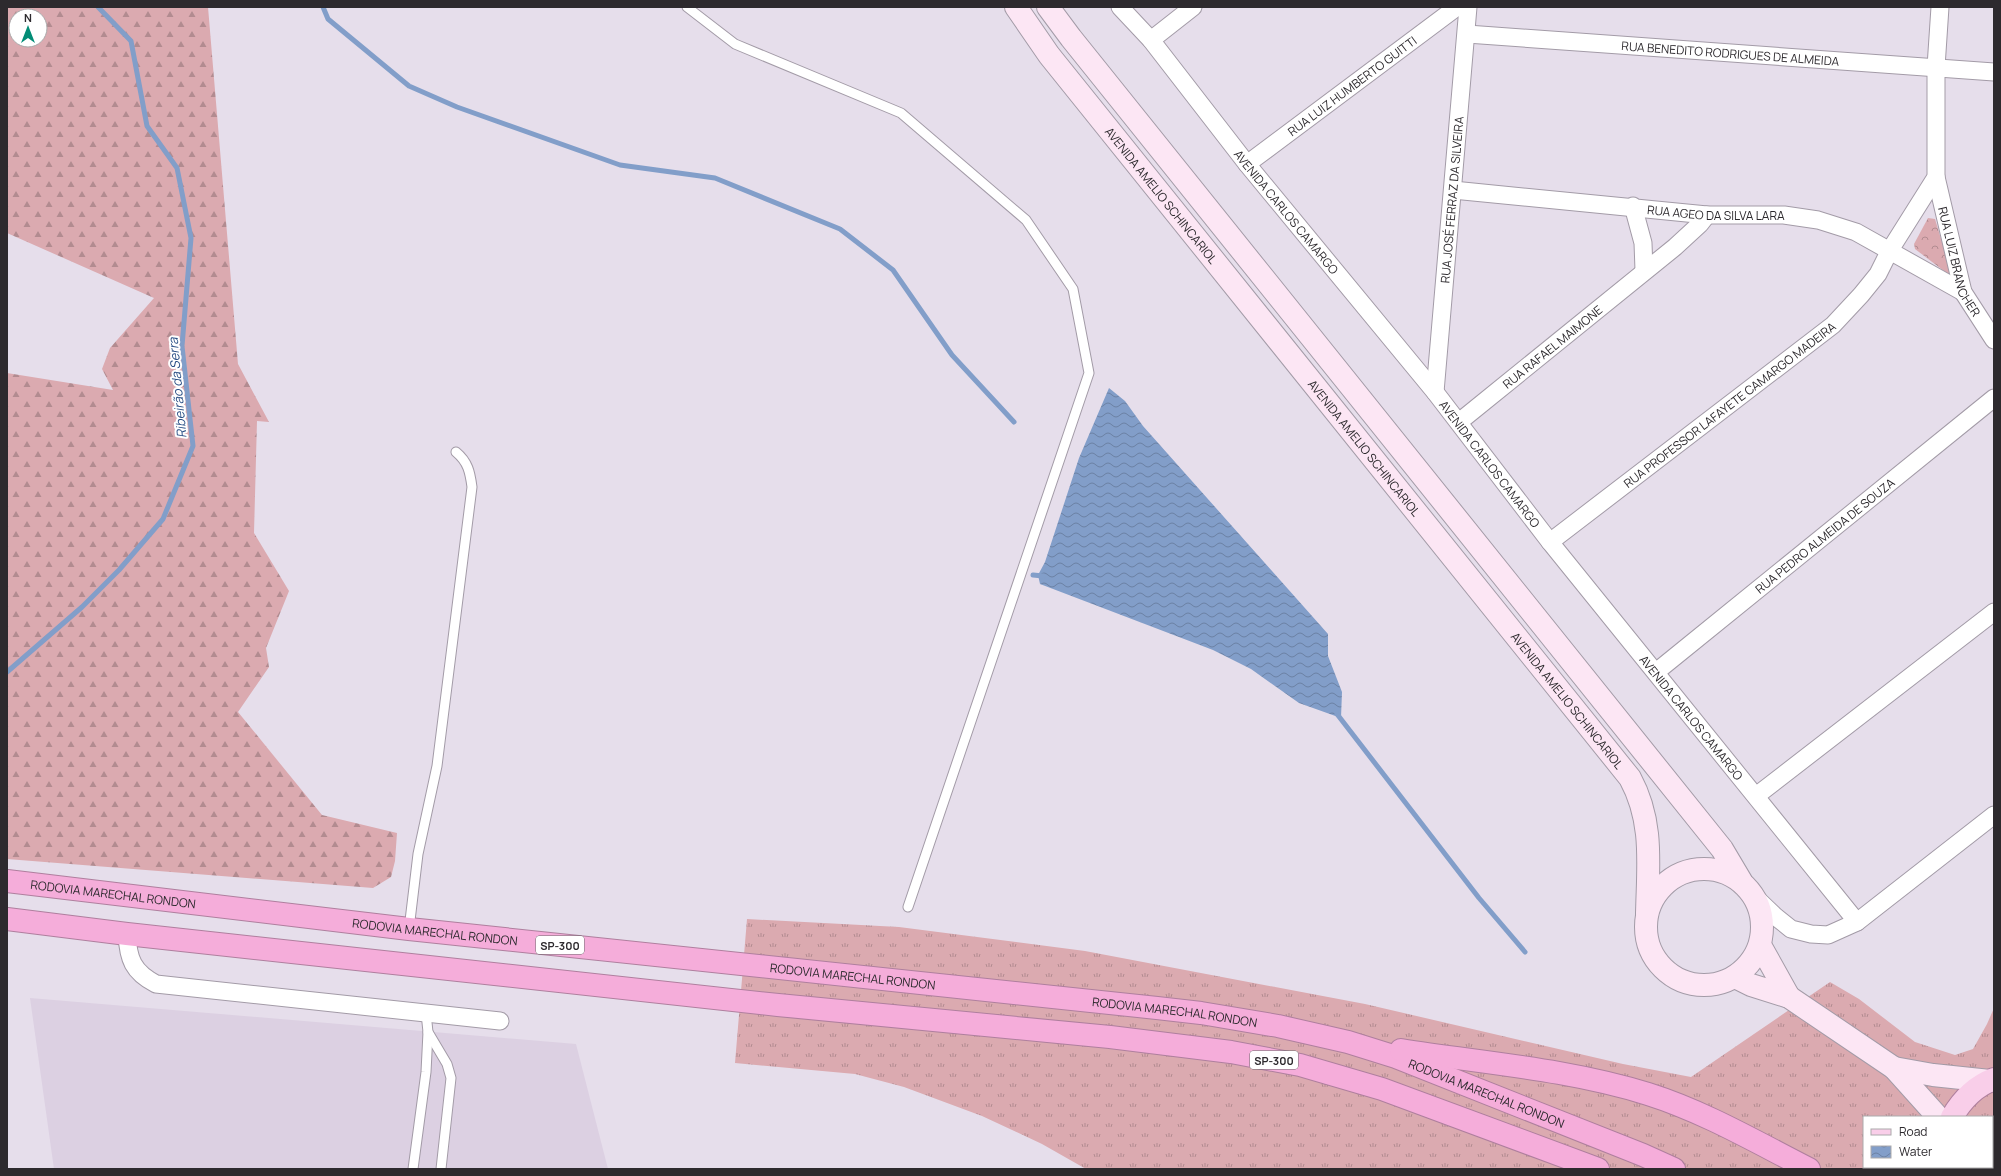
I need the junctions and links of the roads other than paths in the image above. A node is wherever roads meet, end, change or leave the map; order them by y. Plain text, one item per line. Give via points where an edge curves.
1 (687, 7) edge
2 (1016, 7) edge
3 (1048, 7) edge
4 (1120, 7) edge
5 (1193, 7) edge
6 (1456, 7) edge
7 (1468, 7) edge
8 (1940, 7) edge
9 (1467, 34) junction
10 (1151, 40) junction
11 (1936, 67) junction
12 (1994, 72) edge
13 (1247, 164) junction
14 (1936, 177) junction
15 (1453, 190) junction
16 (1633, 206) junction
17 (1707, 215) junction
18 (1890, 250) junction
19 (1644, 270) junction
20 (1963, 292) junction
21 (1994, 340) edge
22 (1435, 392) junction
23 (1994, 398) edge
24 (1458, 422) junction
25 (456, 452) dead end
26 (1550, 542) junction
27 (1994, 612) edge
28 (1656, 672) junction
29 (1756, 796) junction
30 (1994, 815) edge
31 (7, 881) edge
32 (1748, 889) junction
33 (908, 907) dead end
34 (1647, 914) junction
35 (7, 919) edge
36 (1857, 922) junction
37 (409, 929) junction
38 (127, 934) junction
39 (1760, 945) junction
40 (1735, 977) junction
41 (1789, 997) junction
42 (426, 1013) junction
43 (500, 1021) dead end
44 (428, 1032) junction
45 (1348, 1042) junction
46 (1894, 1068) junction
47 (1992, 1080) edge
48 (1937, 1116) edge
49 (1953, 1116) edge
50 (413, 1169) edge
51 (441, 1169) edge
52 (1598, 1169) edge
53 (1674, 1169) edge
54 (1809, 1169) edge

1 - 33 lane via 735,44 902,113 1026,220 1074,289 1089,373
2 - 34 main road, AVENIDA AMELIO SCHINCARIOL via 1054,61 1630,778 1641,801 1647,828
3 - 32 main road via 1722,849
4 - 10 street, AVENIDA CARLOS CAMARGO
5 - 10 street
6 - 13 street, RUA LUIZ HUMBERTO GUITTI
7 - 9 street, RUA JOSÉ FERRAZ DA SILVEIRA
8 - 11 street, RUA LUIZ BRANCHER
9 - 11 street, RUA BENEDITO RODRIGUES DE ALMEIDA
9 - 15 street, RUA JOSÉ FERRAZ DA SILVEIRA
10 - 13 street, AVENIDA CARLOS CAMARGO
11 - 12 street, RUA BENEDITO RODRIGUES DE ALMEIDA
11 - 14 street, RUA LUIZ BRANCHER
13 - 22 street, AVENIDA CARLOS CAMARGO
14 - 18 street, RUA LUIZ BRANCHER
14 - 20 street, RUA LUIZ BRANCHER
15 - 16 street, RUA AGEO DA SILVA LARA
15 - 22 street, RUA JOSÉ FERRAZ DA SILVEIRA
16 - 17 street, RUA AGEO DA SILVA LARA
16 - 19 street via 1643,243
17 - 18 street, RUA AGEO DA SILVA LARA via 1784,215 1818,220 1856,232
17 - 19 street, RUA RAFAEL MAIMONE via 1691,233
18 - 20 street, RUA AGEO DA SILVA LARA
18 - 26 street, RUA PROFESSOR LAFAYETE CAMARGO MADEIRA via 1878,274 1833,325
19 - 24 street, RUA RAFAEL MAIMONE
20 - 21 street, RUA LUIZ BRANCHER
22 - 24 street, AVENIDA CARLOS CAMARGO
23 - 28 street, RUA PEDRO ALMEIDA DE SOUZA
24 - 26 street, AVENIDA CARLOS CAMARGO
25 - 37 lane via 464,459 470,472 472,487 437,766 418,854
26 - 28 street, AVENIDA CARLOS CAMARGO
27 - 29 street
28 - 29 street, AVENIDA CARLOS CAMARGO
29 - 36 street, AVENIDA CARLOS CAMARGO
30 - 36 street
31 - 37 highway, RODOVIA MARECHAL RONDON / SP-300
32 - 34 main road via 1726,873 1710,869 1693,870 1677,875 1664,885 1653,898
32 - 36 street via 1791,928 1810,934 1828,935
32 - 39 main road via 1761,912 1763,928
34 - 40 main road via 1649,948 1658,963 1670,974 1685,982 1702,985 1719,984
35 - 38 highway, SP-300
37 - 45 highway, RODOVIA MARECHAL RONDON / SP-300 via 1194,1012 1278,1026
38 - 42 street via 128,951 133,964 143,977 156,984
38 - 52 highway, SP-300 via 927,1021 1110,1037 1231,1052 1300,1065 1382,1089
39 - 40 main road via 1754,958
39 - 41 main road
40 - 41 main road via 1751,986
41 - 46 main road
42 - 43 street
42 - 44 lane
44 - 50 lane via 426,1072
44 - 51 lane via 447,1064 451,1078
45 - 53 highway, RODOVIA MARECHAL RONDON / SP-300 via 1396,1057
45 - 54 highway via 1545,1071 1647,1094 1691,1109
46 - 47 main road via 1933,1075
46 - 48 main road
47 - 49 main road via 1968,1095

